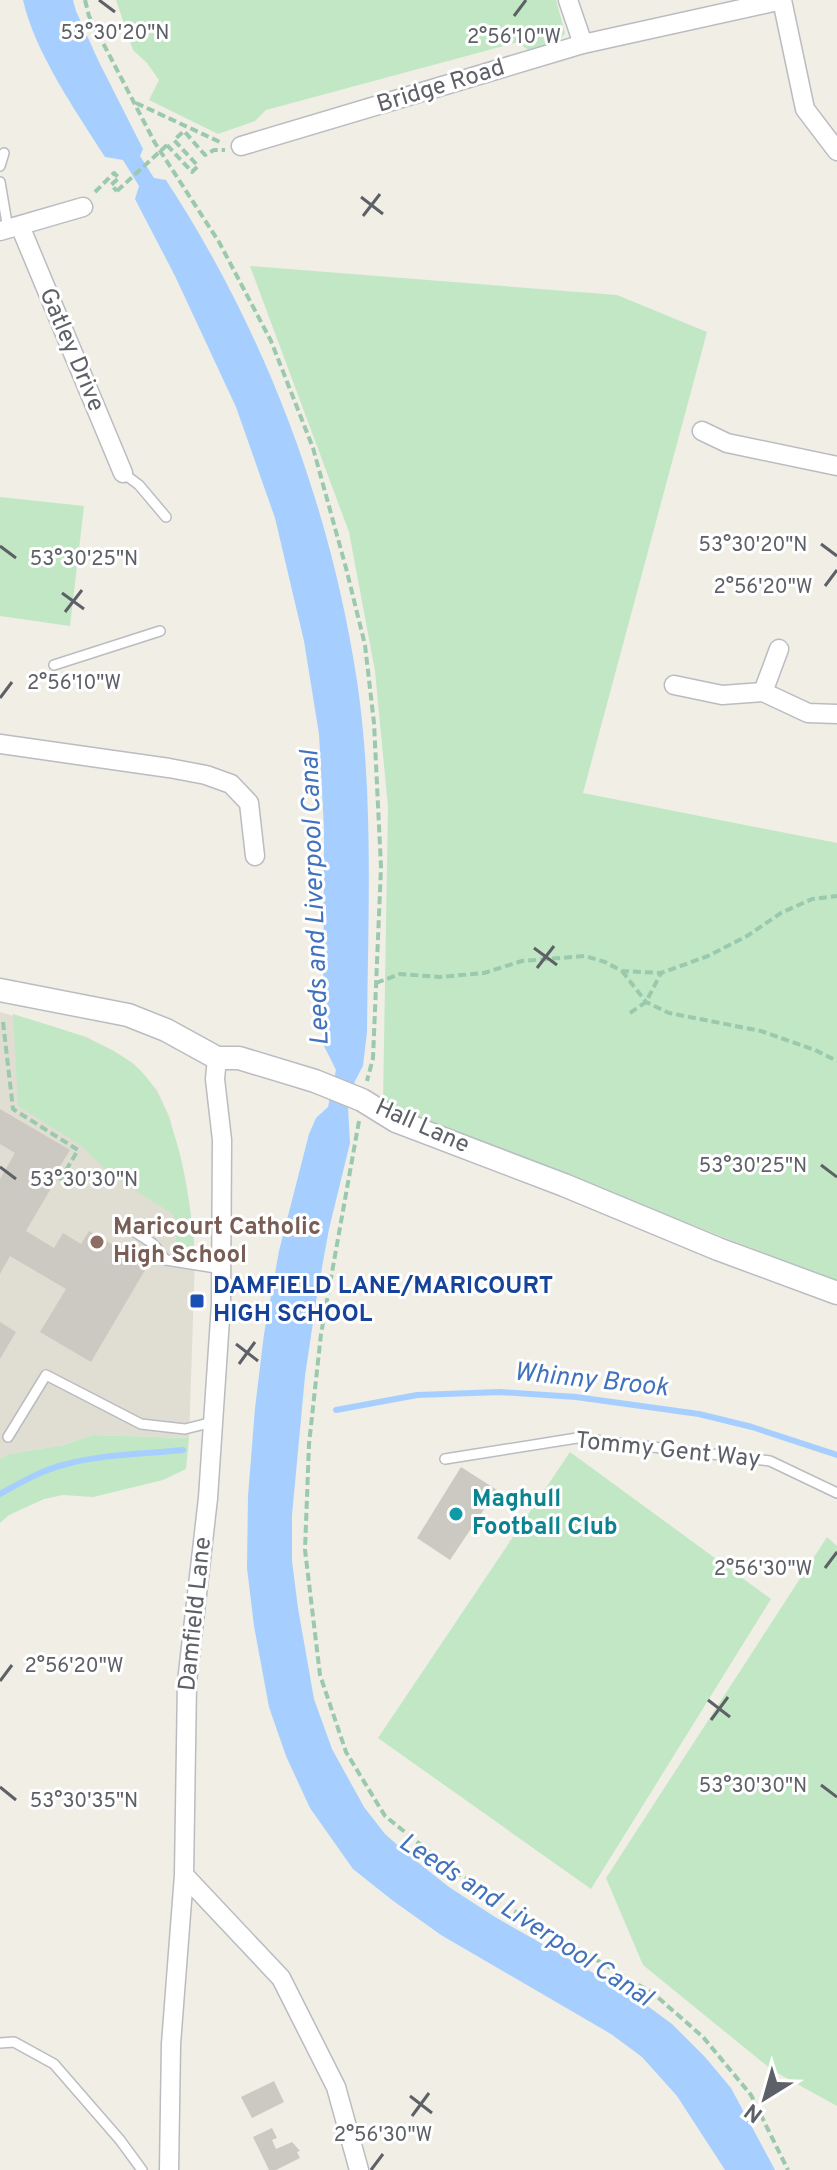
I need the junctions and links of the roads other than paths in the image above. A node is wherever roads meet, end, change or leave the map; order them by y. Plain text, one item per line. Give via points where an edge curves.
1 (568, 0) edge
2 (782, 0) edge
3 (583, 44) junction
4 (241, 146) road end
5 (837, 151) edge
6 (4, 153) dead end
7 (0, 166) edge
8 (0, 182) edge
9 (83, 207) dead end
10 (9, 229) edge
11 (702, 431) dead end
12 (837, 466) edge
13 (123, 473) joint
14 (166, 517) dead end
15 (160, 631) dead end
16 (779, 649) dead end
17 (54, 665) dead end
18 (674, 685) dead end
19 (763, 692) junction
20 (837, 714) edge
21 (0, 744) edge
22 (255, 856) dead end
23 (0, 990) edge
24 (217, 1058) junction
25 (123, 1225) dead end
26 (222, 1269) junction
27 (837, 1293) edge
28 (213, 1422) junction
29 (8, 1437) dead end
30 (445, 1459) dead end
31 (837, 1493) edge
32 (184, 1875) junction
33 (0, 2043) edge
34 (142, 2170) edge
35 (169, 2170) edge
36 (359, 2170) edge

1 - 3 street
2 - 3 street, Bridge Road
2 - 5 street via 805,109
3 - 4 street, Bridge Road
6 - 7 lane
8 - 10 lane
9 - 10 street
10 - 13 street, Gatley Drive
11 - 12 street via 727,443
13 - 14 lane
15 - 17 lane
16 - 19 street
18 - 19 street via 722,695
19 - 20 street via 808,713
21 - 22 street via 169,768 231,784 249,803
23 - 24 street, Hall Lane via 128,1015
24 - 26 street, Damfield Lane
24 - 27 street, Hall Lane via 239,1058 315,1081 396,1121
25 - 26 lane via 166,1260
26 - 28 street, Damfield Lane
28 - 29 lane via 185,1429 141,1424 46,1375
28 - 32 street, Damfield Lane via 187,1682
30 - 31 lane, Tommy Gent Way via 577,1438 770,1461
32 - 35 street, Damfield Lane via 171,2044
32 - 36 street via 281,1978 336,2087
33 - 34 lane via 14,2042 54,2064

